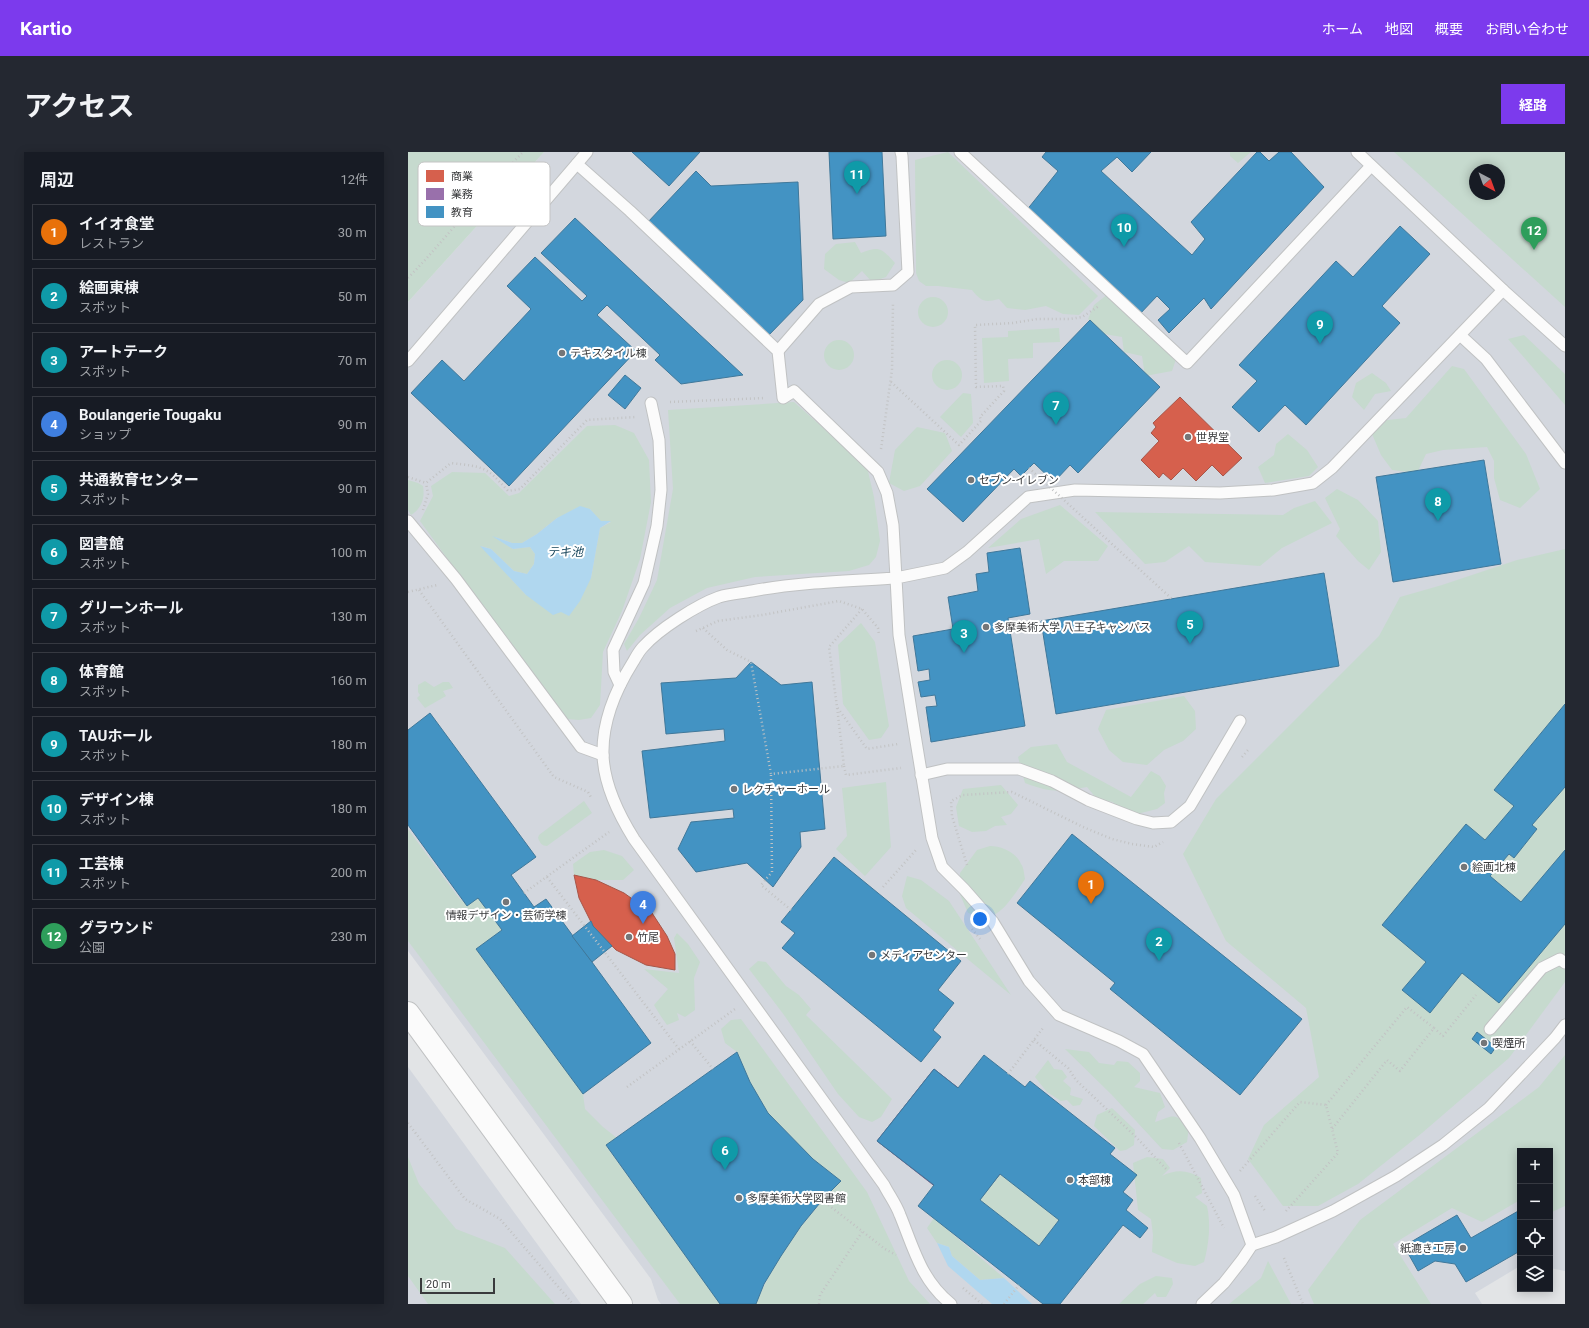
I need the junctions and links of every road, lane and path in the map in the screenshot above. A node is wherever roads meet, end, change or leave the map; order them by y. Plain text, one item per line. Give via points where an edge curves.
1 (523, 152) edge
2 (587, 152) edge
3 (901, 152) edge
4 (960, 152) edge
5 (1357, 152) edge
6 (513, 162) edge
7 (577, 164) junction
8 (1371, 166) junction
9 (550, 195) edge
10 (455, 226) edge
11 (524, 226) edge
12 (408, 278) edge
13 (893, 285) junction
14 (1503, 290) junction
15 (1116, 297) junction
16 (1460, 335) junction
17 (1565, 346) edge
18 (778, 351) junction
19 (408, 361) edge
20 (891, 382) junction
21 (783, 398) junction
22 (652, 403) joint
23 (654, 416) junction
24 (1565, 463) edge
25 (1029, 468) dead end
26 (878, 472) junction
27 (408, 476) edge
28 (426, 483) junction
29 (408, 522) edge
30 (896, 578) junction
31 (456, 579) junction
32 (419, 590) junction
33 (408, 592) edge
34 (1172, 599) dead end
35 (862, 609) junction
36 (703, 628) junction
37 (692, 633) dead end
38 (879, 636) dead end
39 (620, 685) junction
40 (837, 707) junction
41 (1240, 721) dead end
42 (896, 737) dead end
43 (898, 744) junction
44 (899, 750) dead end
45 (1248, 750) dead end
46 (603, 755) junction
47 (901, 762) dead end
48 (1238, 762) dead end
49 (844, 766) junction
50 (771, 774) junction
51 (921, 775) junction
52 (596, 805) dead end
53 (612, 830) dead end
54 (1166, 840) dead end
55 (915, 843) dead end
56 (916, 850) junction
57 (921, 857) dead end
58 (968, 869) dead end
59 (547, 877) junction
60 (883, 887) dead end
61 (524, 893) dead end
62 (791, 910) dead end
63 (970, 926) dead end
64 (984, 946) dead end
65 (1565, 964) edge
66 (1476, 995) dead end
67 (741, 1004) dead end
68 (408, 1013) edge
69 (1039, 1022) dead end
70 (1565, 1025) edge
71 (1043, 1028) junction
72 (1434, 1028) junction
73 (1490, 1029) dead end
74 (1050, 1031) dead end
75 (1034, 1040) junction
76 (690, 1041) junction
77 (679, 1049) junction
78 (713, 1069) dead end
79 (1008, 1074) dead end
80 (627, 1087) dead end
81 (1326, 1105) junction
82 (408, 1123) edge
83 (1332, 1129) junction
84 (1175, 1136) dead end
85 (1236, 1165) dead end
86 (1166, 1169) dead end
87 (1239, 1171) junction
88 (1244, 1178) dead end
89 (1252, 1191) dead end
90 (822, 1200) dead end
91 (1265, 1211) dead end
92 (1283, 1214) dead end
93 (1224, 1228) dead end
94 (862, 1232) junction
95 (1252, 1245) junction
96 (899, 1257) dead end
97 (1284, 1258) dead end
98 (960, 1285) dead end
99 (1019, 1285) dead end
100 (572, 1304) edge
101 (621, 1304) edge
102 (819, 1304) edge
103 (951, 1304) edge
104 (982, 1304) edge
105 (1004, 1304) edge
106 (1202, 1304) edge
107 (1302, 1304) edge

1 - 6 path
2 - 7 lane
3 - 13 lane via 908,272
4 - 15 lane
5 - 8 lane
7 - 9 lane
7 - 18 lane
8 - 14 lane
8 - 15 lane via 1187,363
10 - 12 path
11 - 19 lane
13 - 18 lane via 851,287 819,304
13 - 20 path
14 - 16 lane
14 - 17 lane
15 - 20 path via 1082,317 975,324 976,386 1004,386 1004,391 959,445
16 - 24 lane via 1486,359
16 - 30 lane via 1332,468 1313,483 1274,490 1220,493 1075,490 1028,497 945,568
18 - 21 lane
20 - 26 path
21 - 22 path
21 - 26 lane via 794,391
22 - 23 lane
23 - 28 path via 587,420 520,489 508,491 494,475 482,467 451,463
23 - 39 lane via 659,440 661,490 657,526 644,583 613,650 614,672
25 - 34 path, bridge
26 - 30 lane via 887,493 893,525
27 - 28 path
28 - 29 path via 428,494 424,509 418,517
29 - 31 lane
30 - 39 lane via 769,588 719,597 663,629 643,647
30 - 51 lane via 899,635
31 - 32 path
31 - 46 lane via 581,747
32 - 33 path
32 - 52 path via 554,777 588,792
35 - 36 path via 839,601 718,621
35 - 38 path via 878,628
35 - 40 path via 829,647
36 - 37 path
36 - 50 path via 727,650 751,662
39 - 46 lane via 606,725
40 - 43 path via 867,749
40 - 49 path
41 - 51 lane via 1190,806 1171,822 1153,823 1137,819 1020,769 947,769
42 - 43 path
43 - 44 path
45 - 48 path
46 - 103 lane via 609,788 634,839 884,1185 899,1213 917,1260 931,1284
47 - 49 path via 902,768 846,775
49 - 50 path
50 - 62 path via 772,872 761,885
51 - 95 lane via 932,838 942,867 993,922 1029,981 1059,1015 1143,1054 1200,1138 1234,1195
53 - 59 path
54 - 58 path via 1154,847 1112,839 1012,792 963,796 951,801 952,816
55 - 56 path
56 - 57 path
56 - 60 path
59 - 61 path
59 - 77 path
63 - 64 path
65 - 73 lane via 1560,959 1542,968
66 - 72 path via 1443,1036
67 - 76 path
68 - 101 street
69 - 71 path
70 - 95 lane via 1489,1108 1443,1145 1396,1176 1332,1212
71 - 74 path
71 - 75 path
72 - 81 path via 1408,1007
72 - 83 path via 1400,1071 1387,1060
75 - 79 path
75 - 86 path via 1068,1068 1076,1080
76 - 77 path
76 - 78 path
77 - 80 path
81 - 83 path
81 - 87 path via 1300,1102
82 - 100 path via 465,1200 500,1219
83 - 92 path via 1338,1153
84 - 93 path
85 - 87 path
87 - 88 path
89 - 91 path
90 - 94 path
94 - 96 path
94 - 102 path via 820,1294
95 - 106 lane via 1224,1283
97 - 107 path
98 - 104 path
99 - 105 path

